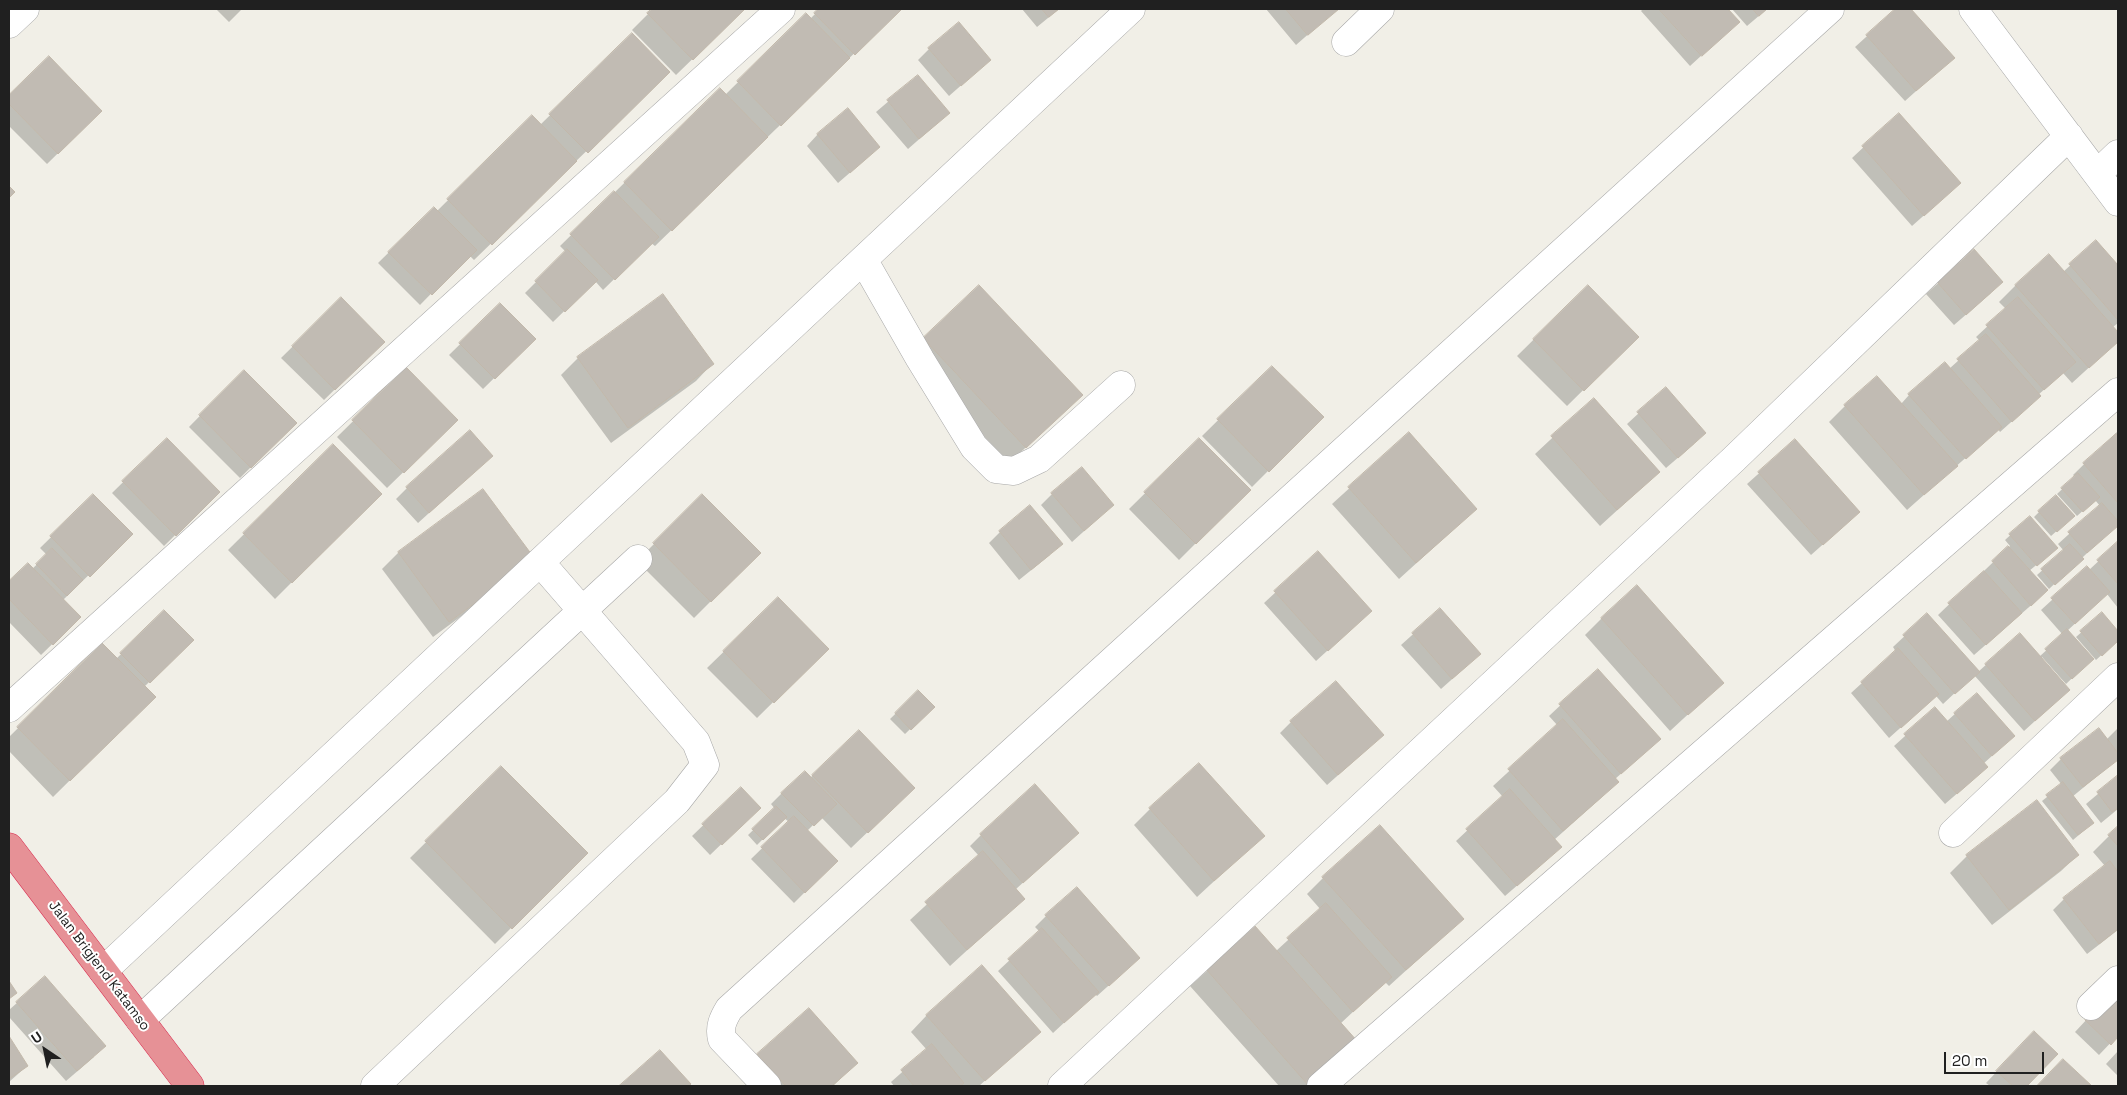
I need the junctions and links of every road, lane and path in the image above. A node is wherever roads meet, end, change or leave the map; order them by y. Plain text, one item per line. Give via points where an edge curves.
1 (25, 9) edge
2 (781, 9) edge
3 (1132, 9) edge
4 (1380, 9) edge
5 (1830, 9) edge
6 (1973, 9) edge
7 (9, 24) edge
8 (1346, 42) dead end
9 (2069, 136) junction
10 (2118, 154) edge
11 (2097, 174) junction
12 (2118, 202) edge
13 (864, 261) junction
14 (1121, 385) dead end
15 (2118, 392) edge
16 (638, 559) dead end
17 (540, 562) junction
18 (582, 610) junction
19 (2118, 676) edge
20 (9, 708) edge
21 (1953, 833) dead end
22 (9, 847) edge
23 (103, 971) junction
24 (2118, 980) edge
25 (2091, 1006) dead end
26 (140, 1020) junction
27 (190, 1086) edge
28 (375, 1086) edge
29 (767, 1086) edge
30 (1062, 1086) edge
31 (1321, 1086) edge

1 - 7 street
2 - 20 street
3 - 13 street
4 - 8 street
5 - 29 street via 729,1010 720,1031 722,1039
6 - 9 street
9 - 11 street
9 - 30 street via 1734,459
10 - 11 street
11 - 12 street
13 - 14 street via 974,447 996,469 1014,471 1039,459
13 - 17 street
15 - 31 street
16 - 18 street
17 - 18 street
17 - 23 street
18 - 26 street
18 - 28 street via 696,742 705,765 677,801
19 - 21 street
22 - 23 highway, Jalan Brigjend Katamso
23 - 26 highway, Jalan Brigjend Katamso
24 - 25 street
26 - 27 highway, Jalan Brigjend Katamso

